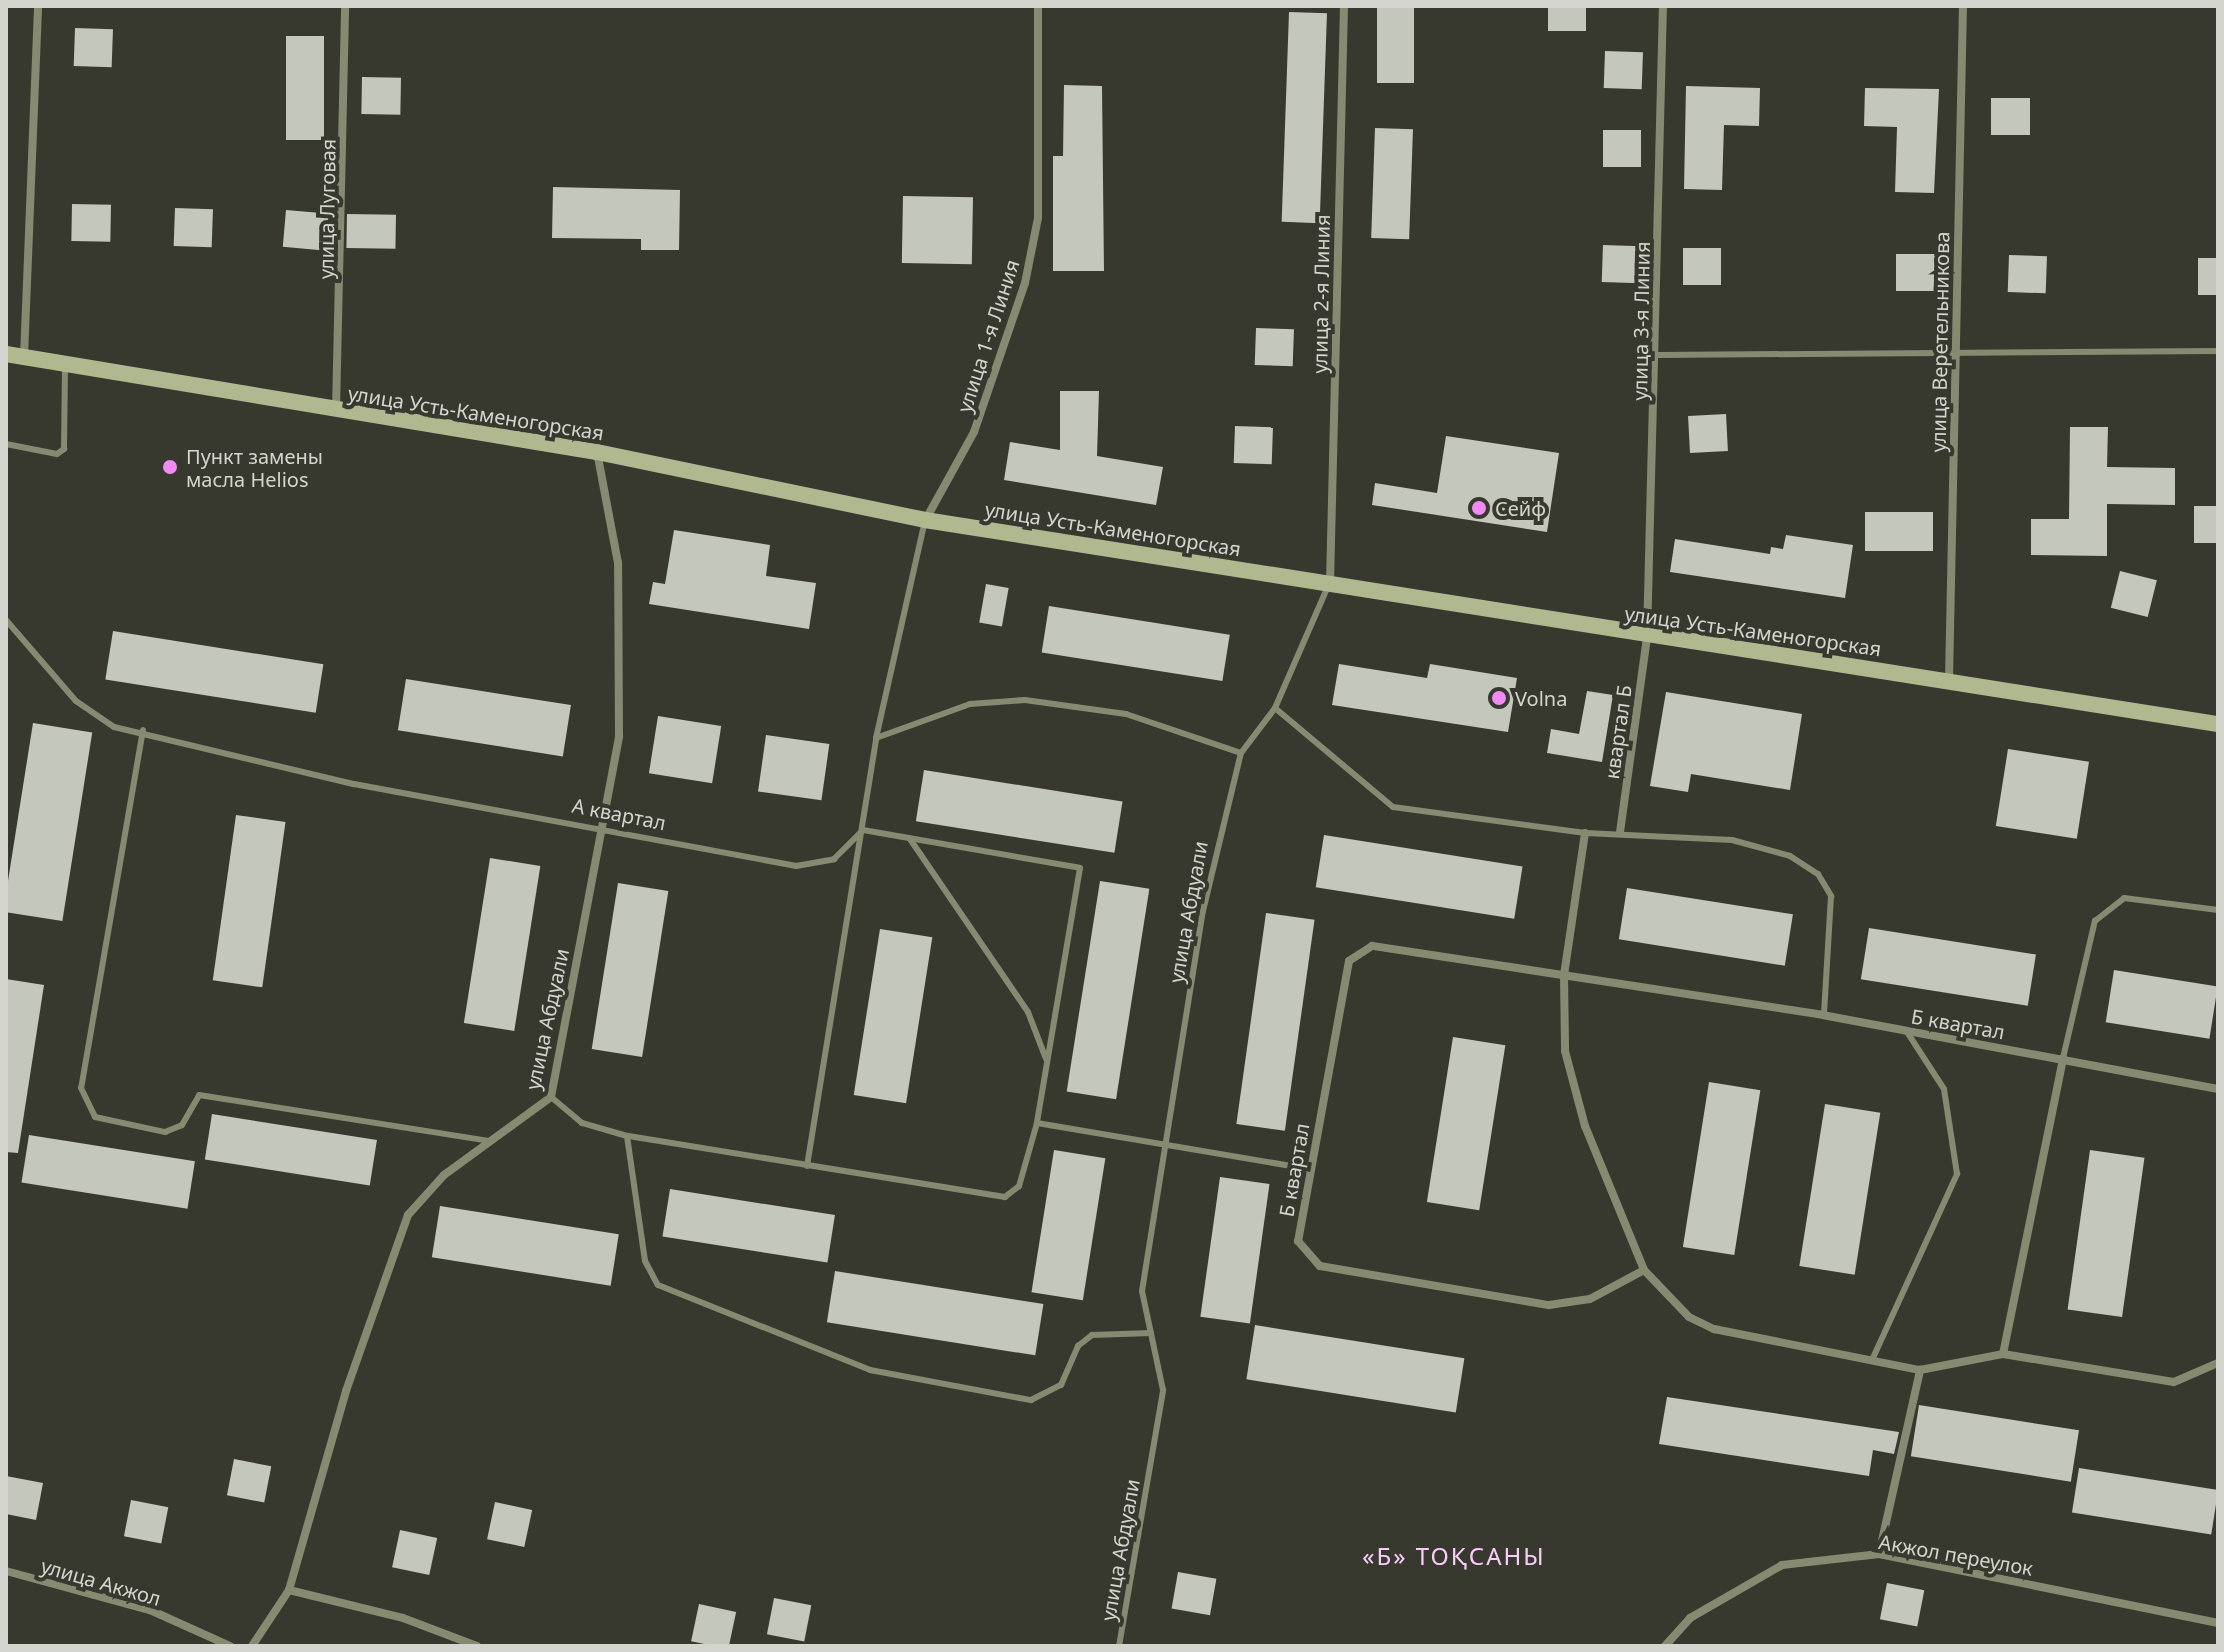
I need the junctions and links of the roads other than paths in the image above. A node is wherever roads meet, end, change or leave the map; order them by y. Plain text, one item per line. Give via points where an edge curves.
1 (38, 6) edge
2 (345, 6) edge
3 (1038, 6) edge
4 (1344, 6) edge
5 (1663, 6) edge
6 (1963, 6) edge
7 (2218, 351) edge
8 (1956, 352) junction
9 (6, 354) edge
10 (1657, 355) junction
11 (24, 357) junction
12 (66, 363) junction
13 (336, 411) junction
14 (6, 444) edge
15 (597, 452) junction
16 (925, 520) junction
17 (1330, 583) junction
18 (6, 620) edge
19 (1647, 637) junction
20 (1949, 679) junction
21 (1275, 708) junction
22 (2218, 724) edge
23 (143, 730) junction
24 (876, 738) junction
25 (1241, 753) junction
26 (600, 826) junction
27 (863, 830) junction
28 (1620, 832) junction
29 (1585, 833) junction
30 (910, 838) junction
31 (2218, 910) edge
32 (1564, 975) junction
33 (1824, 1015) junction
34 (1907, 1032) junction
35 (2063, 1058) junction
36 (1048, 1063) junction
37 (2218, 1089) edge
38 (551, 1097) junction
39 (1037, 1123) junction
40 (627, 1136) junction
41 (490, 1141) junction
42 (1165, 1149) junction
43 (807, 1166) junction
44 (1310, 1169) junction
45 (1644, 1270) junction
46 (1151, 1333) junction
47 (2003, 1354) junction
48 (1872, 1360) junction
49 (2218, 1363) edge
50 (1920, 1370) junction
51 (1879, 1554) junction
52 (6, 1571) edge
53 (289, 1590) junction
54 (2218, 1623) edge
55 (230, 1646) edge
56 (252, 1646) edge
57 (477, 1646) edge
58 (1119, 1646) edge
59 (1665, 1646) edge

1 - 11 street
2 - 13 street, улица Луговая
3 - 16 street, улица 1-я Линия via 1038,218 1025,283 974,432
4 - 17 street, улица 2-я Линия
5 - 10 street, улица 3-я Линия
6 - 8 street, улица Веретельникова
7 - 8 lane
8 - 10 lane
8 - 20 street, улица Веретельникова
9 - 11 street, улица Усть-Каменогорская
10 - 19 street, улица 3-я Линия
11 - 12 street, улица Усть-Каменогорская
12 - 13 street, улица Усть-Каменогорская
12 - 14 lane via 64,449 57,454
13 - 15 street, улица Усть-Каменогорская
15 - 16 street, улица Усть-Каменогорская
15 - 26 street, улица Абдуали via 618,563 622,645 619,736
16 - 17 street, улица Усть-Каменогорская
16 - 24 lane
17 - 19 street, улица Усть-Каменогорская
17 - 21 lane
18 - 23 lane, А квартал via 76,701 114,727
19 - 20 street, улица Усть-Каменогорская
19 - 28 street, квартал Б
20 - 22 street, улица Усть-Каменогорская
21 - 25 lane
21 - 29 lane via 1393,807
23 - 26 lane, А квартал via 354,784
23 - 41 lane via 81,1088 95,1117 165,1132 182,1125 199,1095
24 - 25 lane via 970,704 1025,700 1126,714
24 - 27 lane
25 - 42 lane, улица Абдуали via 1203,911
26 - 27 lane, А квартал via 796,866 834,859
26 - 38 street, улица Абдуали
27 - 30 lane
27 - 43 lane
28 - 29 lane
28 - 33 lane via 1732,840 1790,856 1818,874 1831,896 1833,927
29 - 32 street
30 - 36 lane via 1028,1012
30 - 36 lane via 1080,868
31 - 35 lane via 2124,898 2095,921
32 - 33 street, Б квартал
32 - 44 street, Б квартал via 1372,946 1349,961
32 - 45 street via 1565,1051 1585,1126
33 - 34 street, Б квартал
34 - 35 street, Б квартал
34 - 48 lane via 1944,1089 1957,1174
35 - 37 street, Б квартал
35 - 47 street
36 - 39 lane
38 - 40 lane via 582,1123
38 - 41 street, улица Абдуали
39 - 42 lane
39 - 43 lane via 1025,1174 1005,1197
40 - 43 lane
40 - 46 lane via 645,1261 658,1285 870,1370 1031,1400 1061,1385 1078,1346 1092,1335
41 - 53 street, улица Абдуали via 444,1175 408,1215 346,1391
42 - 44 lane
42 - 46 lane, улица Абдуали via 1142,1291
44 - 45 street, Б квартал via 1298,1241 1320,1266 1549,1305 1590,1299
45 - 48 street via 1689,1317 1714,1329
46 - 58 lane, улица Абдуали via 1163,1390
47 - 49 street via 2174,1382
47 - 50 street
48 - 50 street
50 - 51 street
51 - 54 street, Акжол переулок
51 - 59 street, Акжол переулок via 1782,1565 1690,1618
52 - 55 street, улица Акжол via 150,1610
53 - 56 street, улица Абдуали
53 - 57 street via 403,1618

